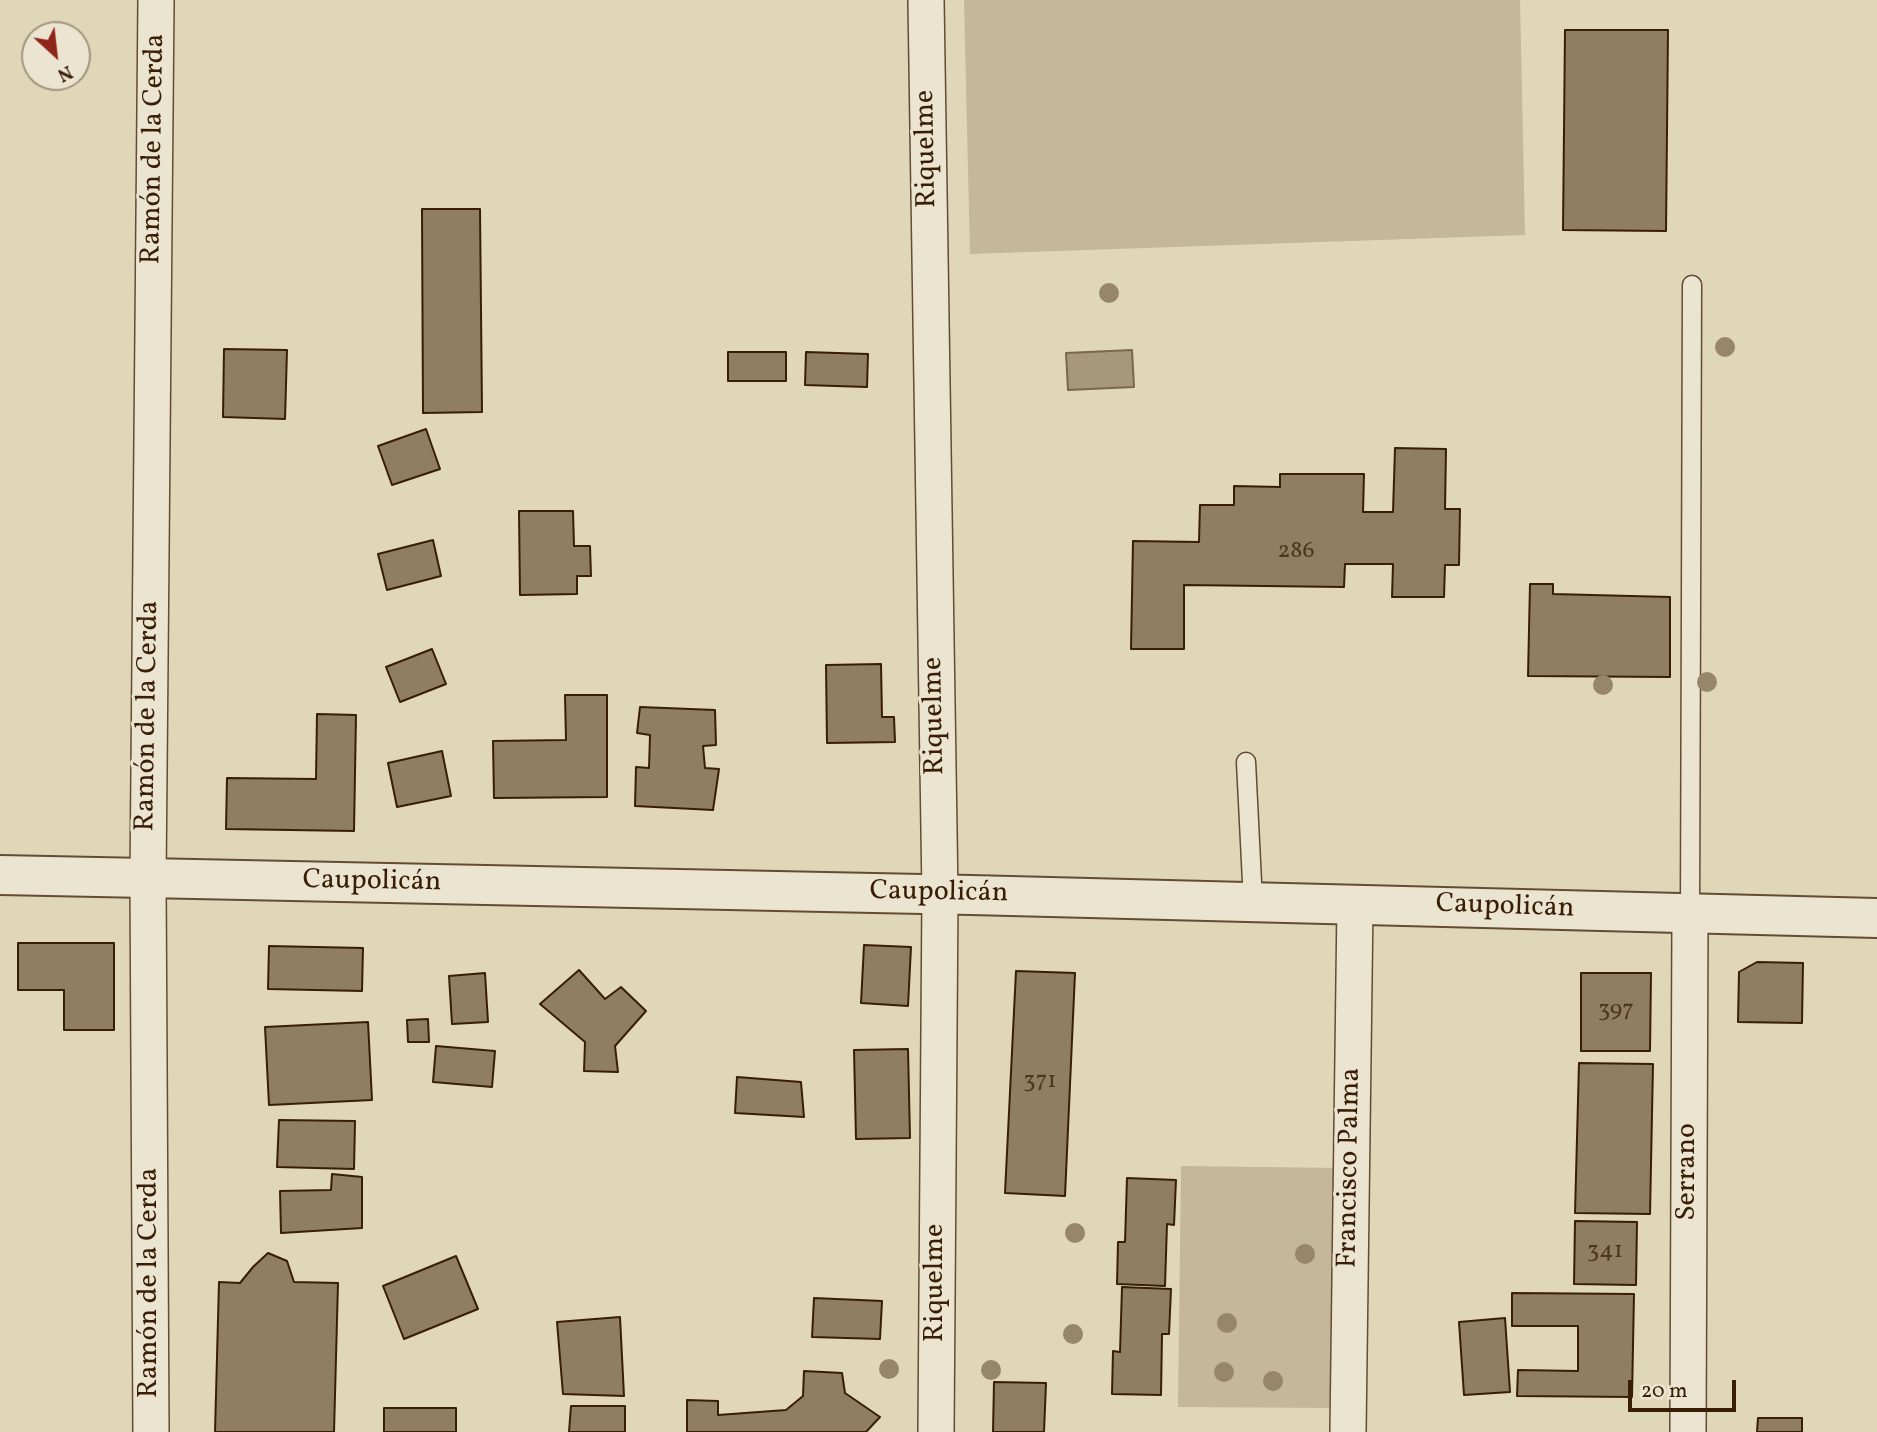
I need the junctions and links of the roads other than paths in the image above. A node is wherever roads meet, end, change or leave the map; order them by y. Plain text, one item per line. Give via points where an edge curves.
1 (156, 0) edge
2 (926, 0) edge
3 (1692, 285) dead end
4 (1246, 762) dead end
5 (0, 876) edge
6 (148, 879) junction
7 (940, 894) junction
8 (1253, 902) junction
9 (1355, 904) junction
10 (1690, 913) junction
11 (1877, 918) edge
12 (152, 1432) edge
13 (936, 1432) edge
14 (1348, 1432) edge
15 (1688, 1432) edge

1 - 6 street, Ramón de la Cerda
2 - 7 street, Riquelme
3 - 10 lane
4 - 8 lane
5 - 6 street, Caupolicán
6 - 7 street, Caupolicán
6 - 12 street, Ramón de la Cerda
7 - 8 street, Caupolicán
7 - 13 street, Riquelme
8 - 9 street, Caupolicán
9 - 10 street, Caupolicán
9 - 14 street, Francisco Palma
10 - 11 street, Caupolicán
10 - 15 street, Serrano

